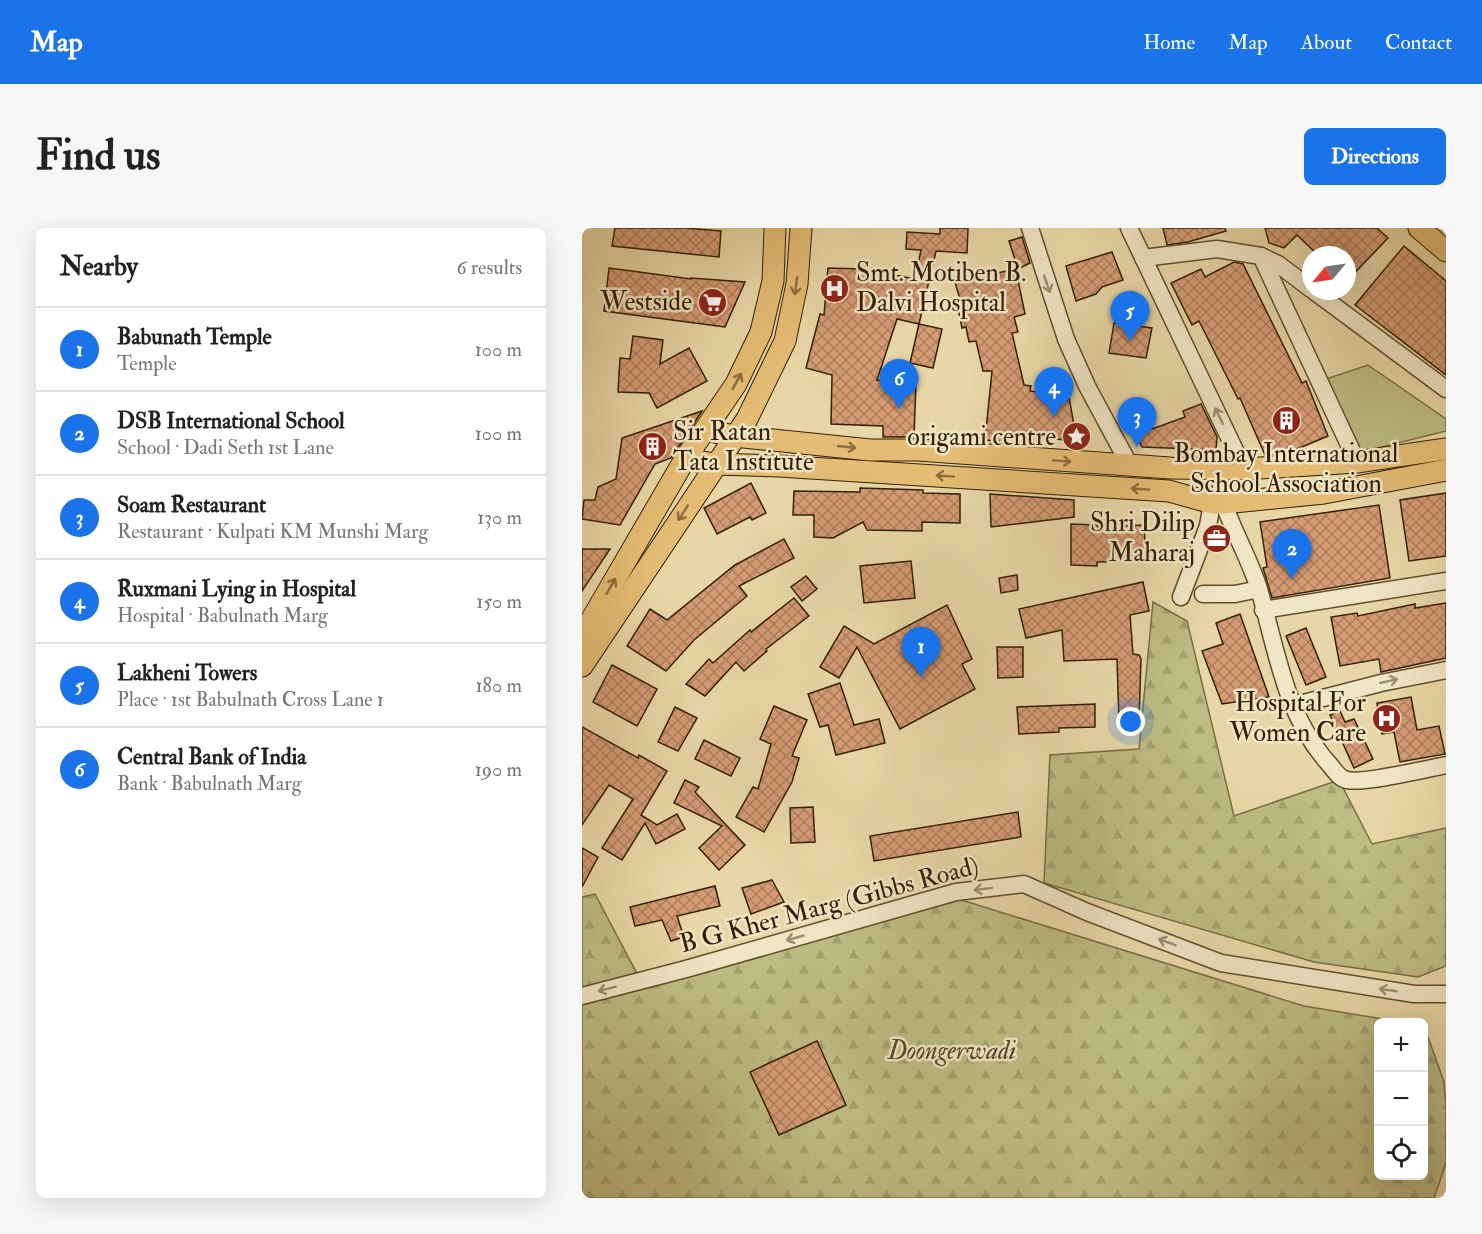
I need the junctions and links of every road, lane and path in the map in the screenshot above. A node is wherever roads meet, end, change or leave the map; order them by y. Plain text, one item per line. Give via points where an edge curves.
1 (775, 228) edge
2 (801, 228) edge
3 (1030, 228) edge
4 (1129, 228) edge
5 (1419, 228) edge
6 (1446, 251) edge
7 (1261, 256) junction
8 (1143, 258) junction
9 (1302, 282) edge
10 (1326, 300) edge
11 (1446, 389) edge
12 (705, 430) junction
13 (734, 436) junction
14 (1446, 449) edge
15 (685, 459) junction
16 (1358, 462) junction
17 (715, 465) junction
18 (1130, 466) junction
19 (1219, 468) junction
20 (1244, 468) junction
21 (1446, 470) edge
22 (1218, 503) junction
23 (1446, 581) edge
24 (1258, 589) junction
25 (1203, 594) dead end
26 (1181, 597) dead end
27 (1263, 610) junction
28 (582, 636) edge
29 (582, 666) edge
30 (1446, 670) edge
31 (1292, 706) junction
32 (1446, 765) edge
33 (1446, 994) edge
34 (582, 996) edge

12 -> 1 main road via 736,384 761,332 773,281
2 -> 13 main road via 797,284 785,340 747,419
3 -> 18 street via 1070,349
4 - 8 street
5 - 6 main road
7 - 8 street via 1217,249
7 - 9 street
7 - 16 street
20 -> 8 street
10 - 11 street
12 - 13 main road
12 - 15 main road
13 - 17 main road
13 -> 18 main road via 870,450
14 - 16 main road
15 - 17 main road
28 -> 15 main road
16 - 20 main road
22 -> 17 main road via 1169,490 790,466
17 -> 29 main road
18 - 19 main road
19 - 20 main road
19 - 22 street
21 - 22 main road via 1324,493
22 - 24 street
22 - 26 street
23 - 27 street
24 - 25 street
24 - 27 street
27 - 31 street
31 -> 30 street
31 - 32 street via 1319,754 1346,780
33 -> 34 street, B G Kher Marg (Gibbs Road) via 1414,994 1221,963 1024,884 956,892

